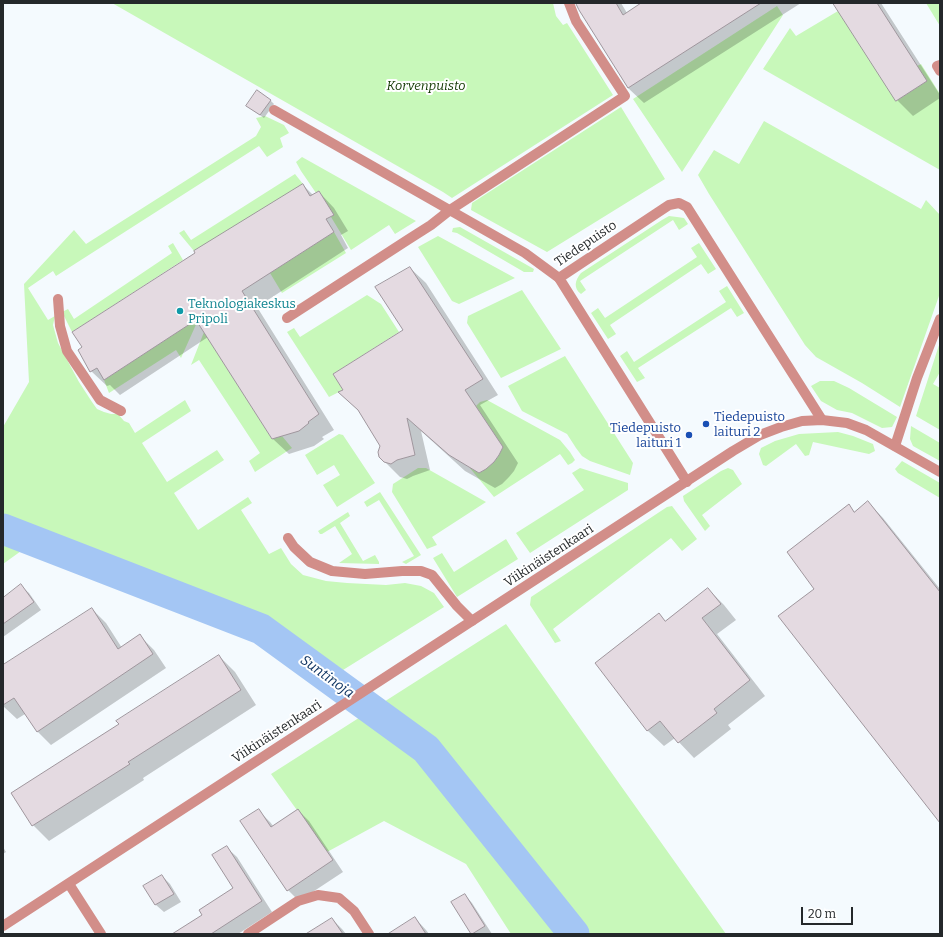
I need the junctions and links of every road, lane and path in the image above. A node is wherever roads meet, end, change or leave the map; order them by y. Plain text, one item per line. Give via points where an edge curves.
1 (569, 3) edge
2 (940, 65) edge
3 (940, 71) edge
4 (274, 110) dead end
5 (450, 210) junction
6 (558, 278) junction
7 (58, 299) dead end
8 (287, 318) dead end
9 (940, 319) edge
10 (121, 411) dead end
11 (822, 420) junction
12 (895, 446) junction
13 (940, 472) edge
14 (687, 482) junction
15 (288, 538) dead end
16 (472, 621) junction
17 (69, 884) junction
18 (3, 926) edge
19 (101, 934) edge
20 (248, 934) edge
21 (369, 934) edge

1 - 5 street via 576,21 625,96
2 - 3 street via 937,66
4 - 5 street
5 - 6 street via 525,253
5 - 8 street via 431,225
6 - 11 street, Tiedepuisto via 669,205 679,202 688,208
6 - 14 street, Tiedepuisto
7 - 10 street via 60,326 68,351 100,400
9 - 12 street
11 - 12 street via 847,423
11 - 14 street via 802,421 760,435
12 - 13 street
14 - 16 street, Viikinäistenkaari
15 - 16 street via 310,562 332,571 365,574 421,571 432,575
16 - 17 street, Viikinäistenkaari
17 - 18 street, Viikinäistenkaari
17 - 19 street
20 - 21 street via 298,902 318,895 339,898 354,911

